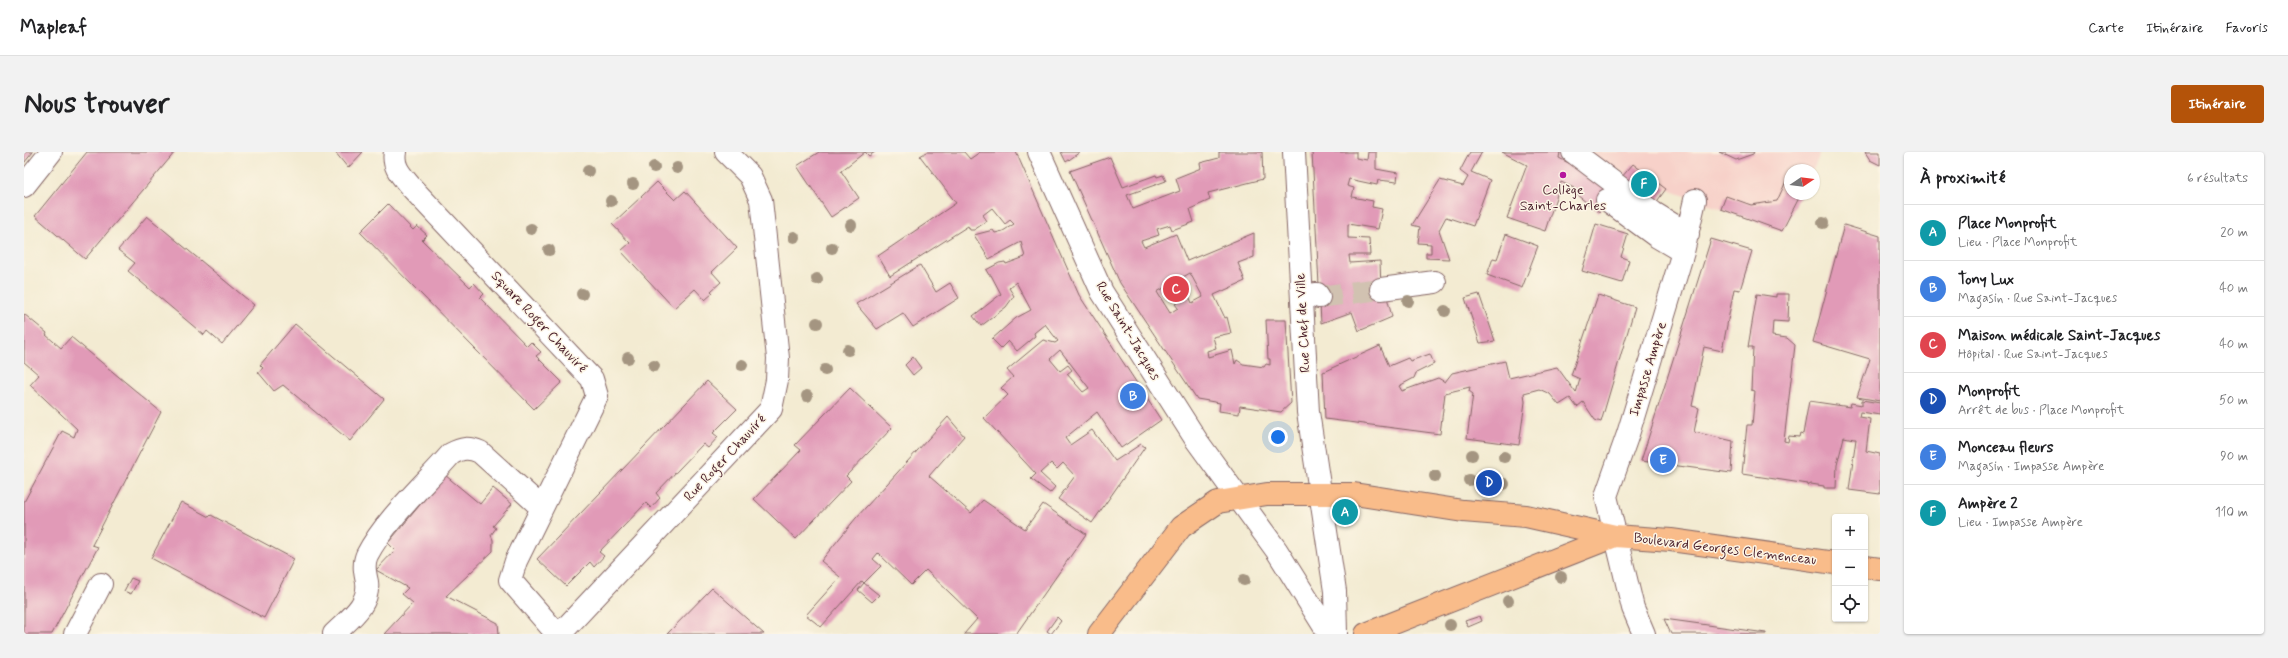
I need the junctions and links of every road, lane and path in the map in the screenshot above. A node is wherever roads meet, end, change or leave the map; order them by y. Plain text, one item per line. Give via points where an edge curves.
1 (51, 152) edge
2 (395, 152) edge
3 (726, 152) edge
4 (1039, 152) edge
5 (1294, 152) edge
6 (1573, 152) edge
7 (24, 186) edge
8 (1608, 200) dead end
9 (1696, 200) dead end
10 (1686, 243) junction
11 (1434, 282) dead end
12 (1381, 289) tunnel mouth
13 (1320, 494) junction
14 (1238, 497) junction
15 (542, 508) junction
16 (1615, 536) junction
17 (1832, 563) edge
18 (1868, 567) edge
19 (1880, 569) edge
20 (101, 584) dead end
21 (76, 634) edge
22 (334, 634) edge
23 (558, 634) edge
24 (1099, 634) edge
25 (1329, 634) edge
26 (1336, 634) edge
27 (1366, 634) edge
28 (1644, 634) edge

1 - 7 street
2 - 15 street, Square Roger Chauviré via 396,167 411,187 592,379 597,396
3 - 23 street, Rue Roger Chauviré via 750,176 761,200 778,358 777,380 771,408
4 - 14 street, Rue Saint-Jacques via 1102,292 1197,441
5 - 13 street, Rue Chef de Ville via 1310,297 1308,412
6 - 10 street via 1654,213
8 - 10 street via 1656,236
9 - 10 street, Impasse Ampère
10 - 16 street, Impasse Ampère via 1628,434 1608,487 1606,496
11 - 12 street
13 - 14 main road, Boulevard Georges Clemenceau
13 - 16 main road, Boulevard Georges Clemenceau via 1354,494 1463,510 1526,516
13 - 26 street, Rue Chef de Ville via 1335,591
14 - 24 main road, Boulevard Georges Clemenceau via 1218,502 1181,527
14 - 25 street, Rue Saint-Jacques via 1277,551
15 - 22 street via 480,452 470,448 456,451 379,535 366,557 364,571 367,594 362,607
15 - 23 street, Square Roger Chauviré via 516,561 510,580
16 - 17 main road, Boulevard Georges Clemenceau via 1671,540
16 - 27 main road
16 - 28 street, Impasse Ampère via 1633,608
18 - 19 main road
20 - 21 street

